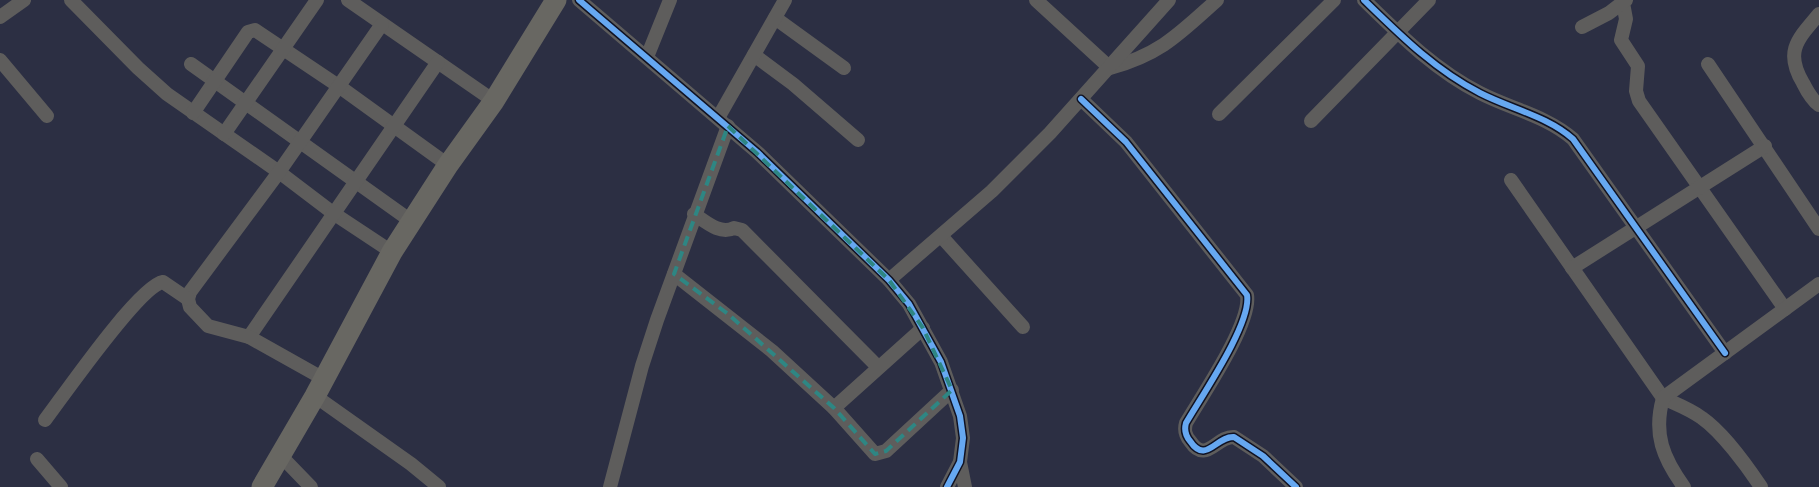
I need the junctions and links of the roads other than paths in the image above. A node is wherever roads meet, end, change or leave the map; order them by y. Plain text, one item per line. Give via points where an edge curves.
1 (24, 0) edge
2 (71, 0) edge
3 (317, 0) edge
4 (348, 0) edge
5 (556, 0) edge
6 (578, 0) edge
7 (670, 0) edge
8 (785, 0) edge
9 (1036, 0) edge
10 (1169, 0) edge
11 (1216, 0) edge
12 (1334, 0) edge
13 (1364, 0) edge
14 (1429, 0) edge
15 (1624, 1) edge
16 (1819, 14) edge
17 (0, 17) edge
18 (775, 18) junction
19 (382, 24) junction
20 (1582, 27) dead end
21 (1397, 32) junction
22 (283, 48) junction
23 (754, 55) junction
24 (647, 57) junction
25 (0, 60) edge
26 (438, 62) junction
27 (191, 64) dead end
28 (1708, 64) dead end
29 (844, 68) dead end
30 (1110, 68) junction
31 (214, 80) junction
32 (340, 87) junction
33 (1081, 99) junction
34 (494, 101) junction
35 (246, 102) junction
36 (1819, 105) edge
37 (193, 113) junction
38 (1220, 114) dead end
39 (47, 116) dead end
40 (1311, 121) dead end
41 (723, 122) junction
42 (393, 125) junction
43 (224, 134) junction
44 (858, 140) dead end
45 (300, 143) junction
46 (1765, 146) junction
47 (448, 165) junction
48 (279, 172) junction
49 (1511, 180) dead end
50 (355, 182) junction
51 (1700, 187) junction
52 (333, 213) junction
53 (694, 214) junction
54 (410, 221) junction
55 (1636, 227) junction
56 (1819, 229) edge
57 (941, 236) junction
58 (392, 252) junction
59 (1572, 268) junction
60 (674, 274) junction
61 (889, 280) junction
62 (1819, 284) edge
63 (188, 299) junction
64 (1785, 309) junction
65 (1023, 327) dead end
66 (923, 328) junction
67 (249, 337) junction
68 (1724, 353) junction
69 (878, 367) junction
70 (320, 387) junction
71 (952, 390) junction
72 (1663, 398) junction
73 (834, 408) junction
74 (45, 420) dead end
75 (281, 456) junction
76 (37, 458) dead end
77 (960, 462) junction
78 (60, 487) edge
79 (262, 487) edge
80 (311, 487) edge
81 (439, 487) edge
82 (610, 487) edge
83 (947, 487) edge
84 (965, 487) edge
85 (1296, 487) edge
86 (1684, 487) edge
87 (1760, 487) edge

1 - 17 street
2 - 37 street via 138,68
3 - 22 street
4 - 19 street
5 - 34 main road
6 - 24 street
7 - 24 street
8 - 18 street
9 - 30 street
10 - 30 street
11 - 30 street via 1180,34 1155,52
12 - 38 street
13 - 21 street
14 - 21 street
15 - 20 street via 1609,14
15 - 51 street via 1626,19 1621,40 1638,66 1636,91 1639,101
16 - 36 street via 1795,45 1793,58 1796,71
18 - 23 street
18 - 29 street
19 - 26 street
19 - 32 street
21 - 40 street
21 - 55 street via 1444,72 1479,92 1561,128 1573,138
22 - 31 street via 261,32 252,30
22 - 32 street
22 - 35 street
23 - 41 street
23 - 44 street
24 - 41 street
25 - 39 street
26 - 34 street
26 - 42 street
27 - 31 street
28 - 46 street
30 - 33 street
31 - 35 street
31 - 37 street
32 - 42 street
32 - 45 street
33 - 57 street via 992,190
33 - 85 street via 1126,142 1247,295 1249,303 1243,319 1219,368 1186,423 1187,437 1194,448 1200,450 1234,436 1263,456
34 - 47 main road
35 - 43 street
35 - 45 street
37 - 43 street
41 - 53 street
41 - 61 street
42 - 47 street
42 - 50 street
43 - 48 street
45 - 48 street
45 - 50 street
46 - 51 street
46 - 56 street
47 - 54 main road
48 - 52 street
48 - 63 street
49 - 59 street
50 - 52 street
50 - 54 street
51 - 55 street
51 - 64 street
52 - 58 street
52 - 67 street
53 - 60 street
53 - 69 street via 720,230 742,230
54 - 58 main road
55 - 59 street
55 - 68 street
57 - 61 street
57 - 65 street
58 - 70 main road
59 - 72 street
60 - 73 street via 764,345
60 - 82 street via 642,366
61 - 66 street
62 - 64 street
63 - 67 street via 194,314 208,326
63 - 74 street via 163,282 151,288 107,338
64 - 68 street
66 - 69 street
66 - 71 street
67 - 70 street
68 - 72 street
69 - 73 street
70 - 75 main road
70 - 81 street
71 - 73 street via 880,454 870,451
71 - 77 street via 963,438
72 - 86 street via 1658,416 1659,435 1664,455
72 - 87 street via 1704,419
75 - 79 main road
75 - 80 street
76 - 78 street
77 - 83 street
77 - 84 street

